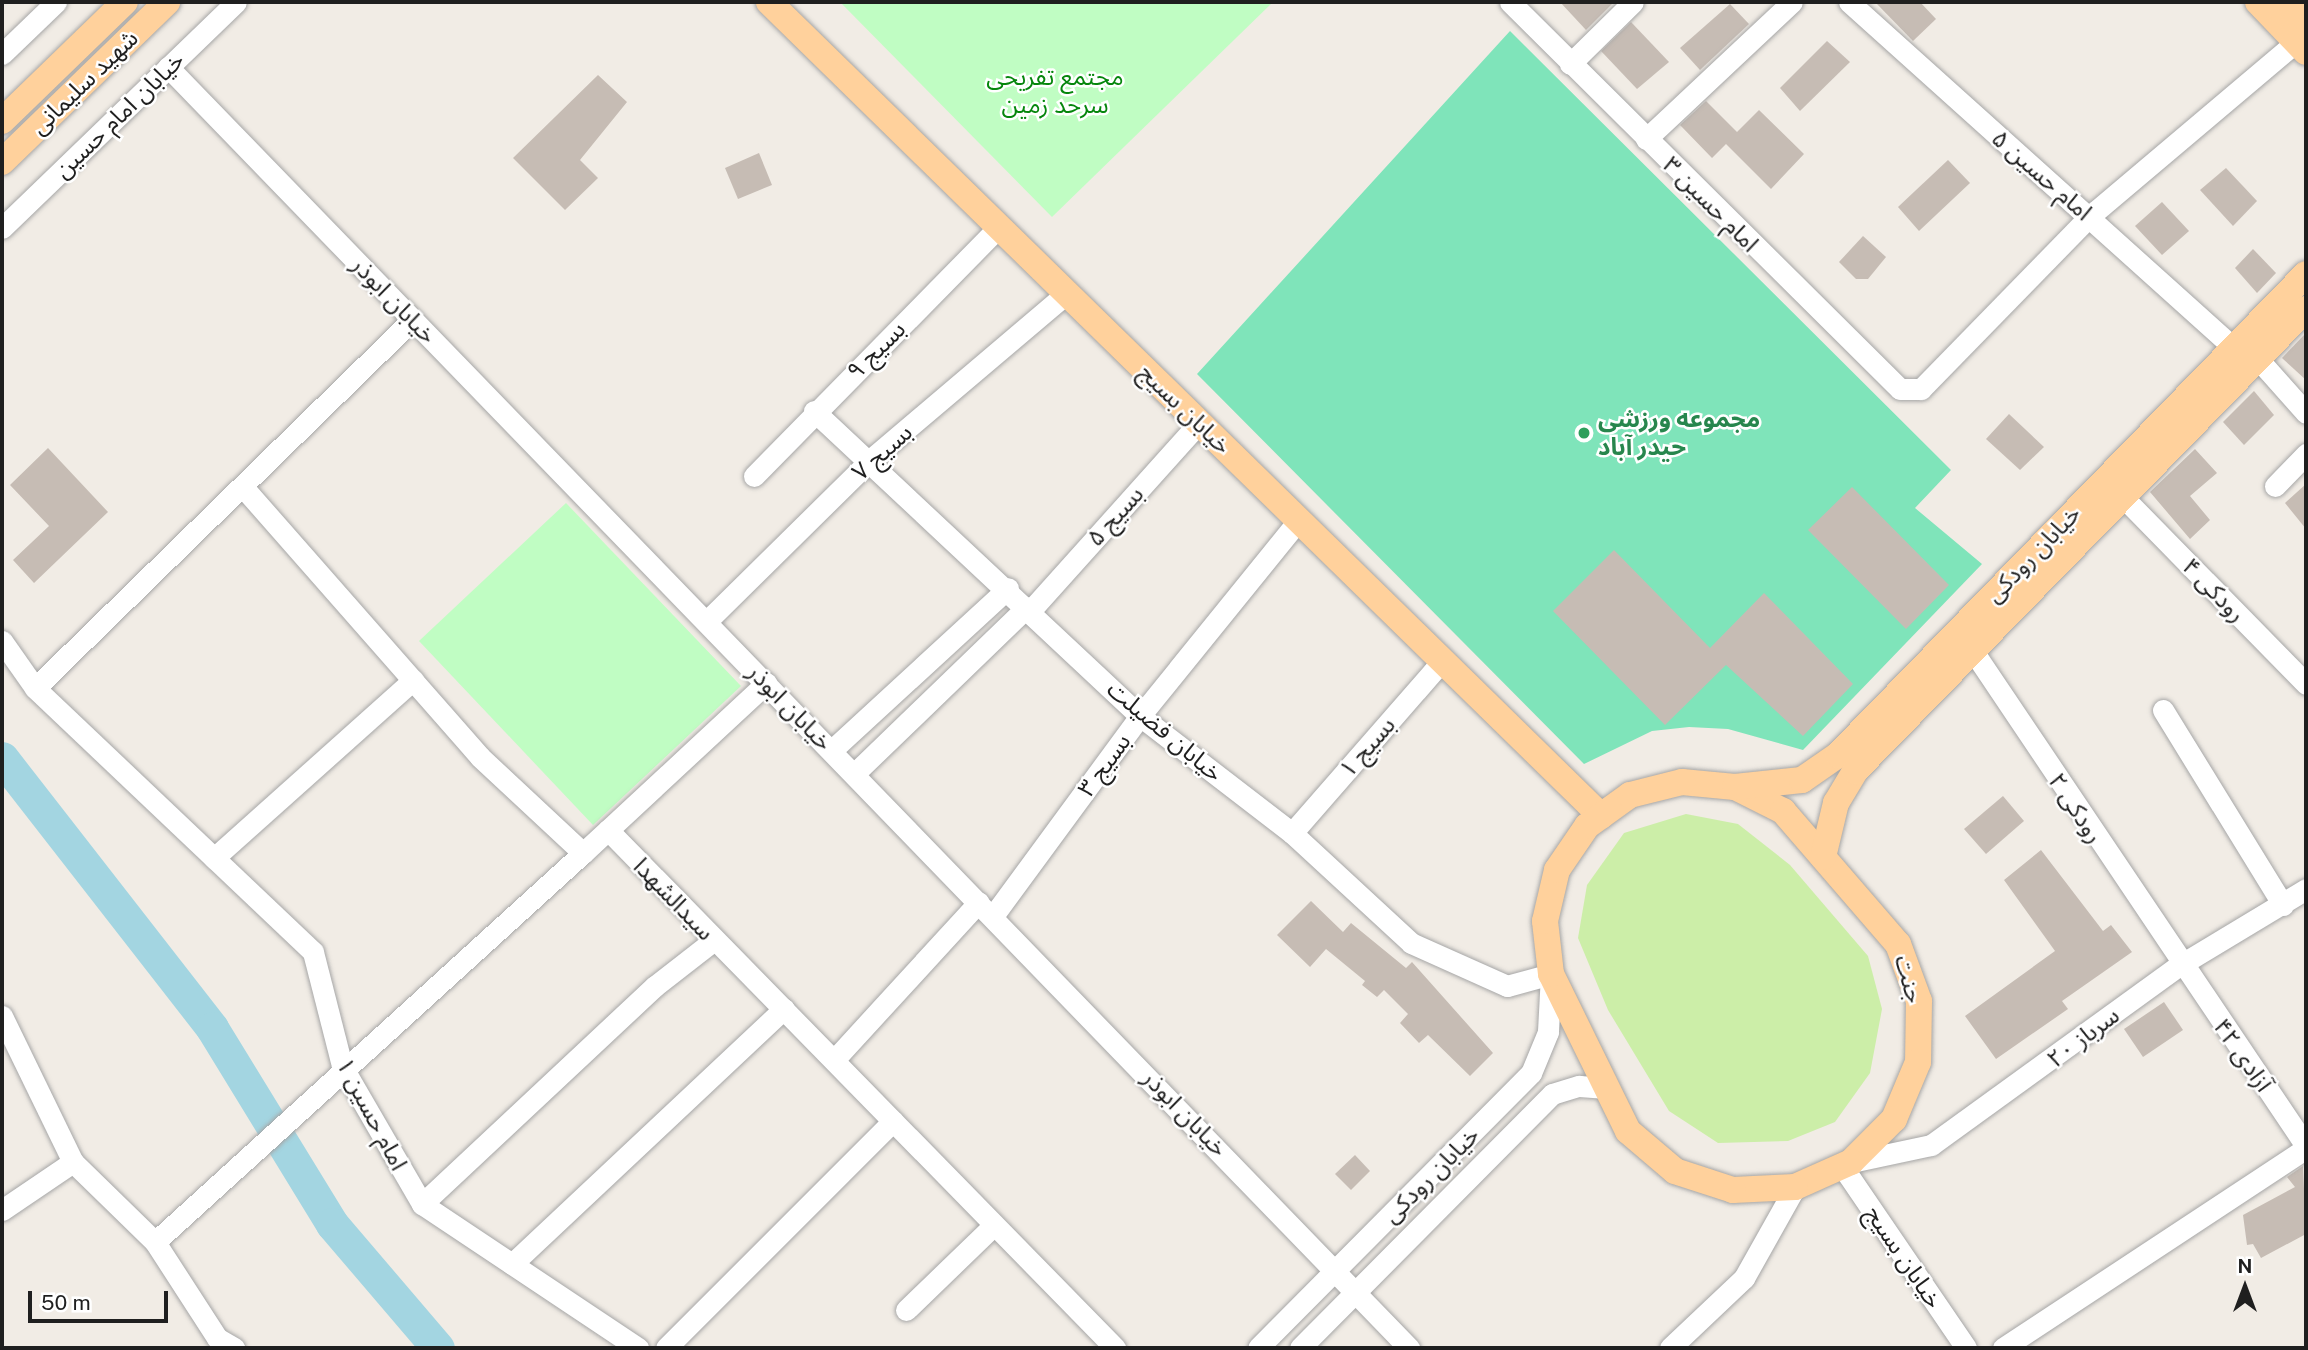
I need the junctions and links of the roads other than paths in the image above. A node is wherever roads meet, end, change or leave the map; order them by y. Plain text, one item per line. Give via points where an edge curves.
1 (56, 2) edge
2 (125, 2) edge
3 (167, 2) edge
4 (236, 2) edge
5 (769, 2) edge
6 (1510, 2) edge
7 (1633, 2) edge
8 (1792, 2) edge
9 (1849, 2) edge
10 (2258, 2) edge
11 (2290, 2) edge
12 (2303, 37) edge
13 (2, 54) edge
14 (1570, 64) junction
15 (168, 67) junction
16 (2, 121) edge
17 (1646, 139) junction
18 (2, 162) edge
19 (2090, 216) junction
20 (999, 227) junction
21 (2, 228) edge
22 (2306, 274) edge
23 (1067, 293) junction
24 (2306, 309) edge
25 (413, 319) junction
26 (2246, 354) junction
27 (814, 411) junction
28 (2306, 413) edge
29 (1199, 423) junction
30 (2306, 454) edge
31 (870, 460) junction
32 (754, 475) dead end
33 (2274, 486) dead end
34 (243, 487) junction
35 (2123, 497) junction
36 (1298, 520) junction
37 (1008, 588) junction
38 (1029, 608) junction
39 (706, 621) junction
40 (2, 641) edge
41 (1973, 651) junction
42 (1442, 661) junction
43 (413, 680) junction
44 (766, 683) junction
45 (2306, 684) edge
46 (35, 688) junction
47 (2164, 710) dead end
48 (1140, 716) junction
49 (832, 750) junction
50 (855, 774) junction
51 (1735, 787) junction
52 (1601, 816) junction
53 (608, 830) junction
54 (1292, 833) junction
55 (583, 853) junction
56 (1823, 857) junction
57 (214, 858) junction
58 (2306, 889) edge
59 (2283, 905) junction
60 (986, 909) junction
61 (714, 940) junction
62 (2180, 965) junction
63 (1551, 974) junction
64 (784, 1009) junction
65 (2, 1016) edge
66 (8, 1052) edge
67 (834, 1060) junction
68 (342, 1066) junction
69 (1607, 1088) junction
70 (893, 1121) junction
71 (2306, 1147) edge
72 (73, 1162) junction
73 (1847, 1164) junction
74 (1795, 1187) junction
75 (422, 1204) junction
76 (2, 1210) edge
77 (994, 1225) junction
78 (155, 1242) junction
79 (512, 1264) junction
80 (1337, 1270) junction
81 (1357, 1291) junction
82 (906, 1310) dead end
83 (218, 1345) edge
84 (638, 1348) edge
85 (666, 1348) edge
86 (1115, 1348) edge
87 (1258, 1348) edge
88 (1300, 1348) edge
89 (1409, 1348) edge
90 (1670, 1348) edge
91 (1966, 1348) edge
92 (2003, 1348) edge

1 - 13 street
2 - 16 main road, شهید سلیمانی
3 - 18 main road, شهید سلیمانی
4 - 15 street, خیابان امام حسین
5 - 20 main road, خیابان بسیج
6 - 14 street, امام حسین ۳
7 - 14 street
8 - 17 street
9 - 19 street, امام حسین ۵
10 - 12 main road
11 - 12 main road
12 - 19 street
14 - 17 street, امام حسین ۳
15 - 21 street, خیابان امام حسین
15 - 25 street, خیابان ابوذر
17 - 19 street, امام حسین ۳ via 1900,389 1921,389
19 - 26 street, امام حسین ۵
20 - 23 main road, خیابان بسیج
20 - 27 street, بسیج ۹
22 - 26 main road, خیابان رودکی
23 - 29 main road, خیابان بسیج
23 - 31 street, بسیج ۷
24 - 26 main road, خیابان رودکی
25 - 34 street
25 - 39 street, خیابان ابوذر
26 - 28 street, امام حسین ۵
26 - 35 main road, خیابان رودکی
26 - 51 main road, خیابان رودکی via 1838,755 1801,780
27 - 31 street, خیابان فضیلت
27 - 32 street, بسیج ۹
29 - 36 main road, خیابان بسیج
29 - 38 street, بسیج ۵
30 - 33 street
31 - 37 street, خیابان فضیلت
31 - 39 street, بسیج ۷
34 - 43 street
34 - 46 street
35 - 41 main road, خیابان رودکی
35 - 45 street, رودکی ۴
36 - 42 main road, خیابان بسیج
36 - 48 street, بسیج ۳
37 - 38 street, خیابان فضیلت
37 - 49 street
38 - 48 street, خیابان فضیلت
38 - 50 street, بسیج ۵
39 - 44 street, خیابان ابوذر
40 - 46 street, امام حسین ۱
41 - 56 main road, خیابان رودکی via 1855,771 1836,803
41 - 62 street, رودکی ۲
42 - 52 main road, خیابان بسیج
42 - 54 street, بسیج ۱
43 - 55 street via 480,757
43 - 57 street
44 - 49 street, خیابان ابوذر
44 - 53 street
46 - 57 street, امام حسین ۱
47 - 59 street
48 - 54 street, خیابان فضیلت
48 - 60 street, بسیج ۳
49 - 50 street, خیابان ابوذر
50 - 60 street, خیابان ابوذر
51 - 52 main road, جنت via 1682,782 1630,795
51 - 56 main road, جنت via 1783,811
52 - 63 main road, جنت via 1557,870 1545,922
53 - 55 street
53 - 61 street, سیدالشهدا
54 - 63 street, خیابان فضیلت via 1411,943 1507,986
55 - 68 street
56 - 73 main road, جنت via 1899,944 1919,1001 1913,1074 1894,1119
57 - 68 street, امام حسین ۱ via 313,952
58 - 59 street, سرباز ۲۰
59 - 62 street, سرباز ۲۰
60 - 67 street, بسیج ۳
60 - 80 street, خیابان ابوذر
61 - 64 street, سیدالشهدا
61 - 75 street via 655,986
62 - 71 street, آزادی ۴۲
62 - 73 street, سرباز ۲۰ via 1931,1145
63 - 69 main road, جنت
63 - 80 street, خیابان رودکی via 1548,1032 1531,1073
64 - 67 street, سیدالشهدا
64 - 79 street
65 - 66 street
66 - 72 street
67 - 70 street, سیدالشهدا
68 - 75 street, امام حسین ۱
68 - 78 street
69 - 74 main road, جنت via 1628,1131 1675,1171 1733,1190
69 - 81 street, خیابان رودکی via 1579,1086 1552,1094
70 - 77 street, سیدالشهدا
70 - 85 street
71 - 92 street
72 - 76 street
72 - 78 street
73 - 74 main road, جنت
73 - 91 street, خیابان بسیج
74 - 90 street via 1744,1278
75 - 79 street, امام حسین ۱
77 - 82 street
77 - 86 street, سیدالشهدا
78 - 83 street
79 - 84 street, امام حسین ۱
80 - 81 street, خیابان ابوذر
80 - 87 street, خیابان رودکی
81 - 88 street, خیابان رودکی
81 - 89 street, خیابان ابوذر

